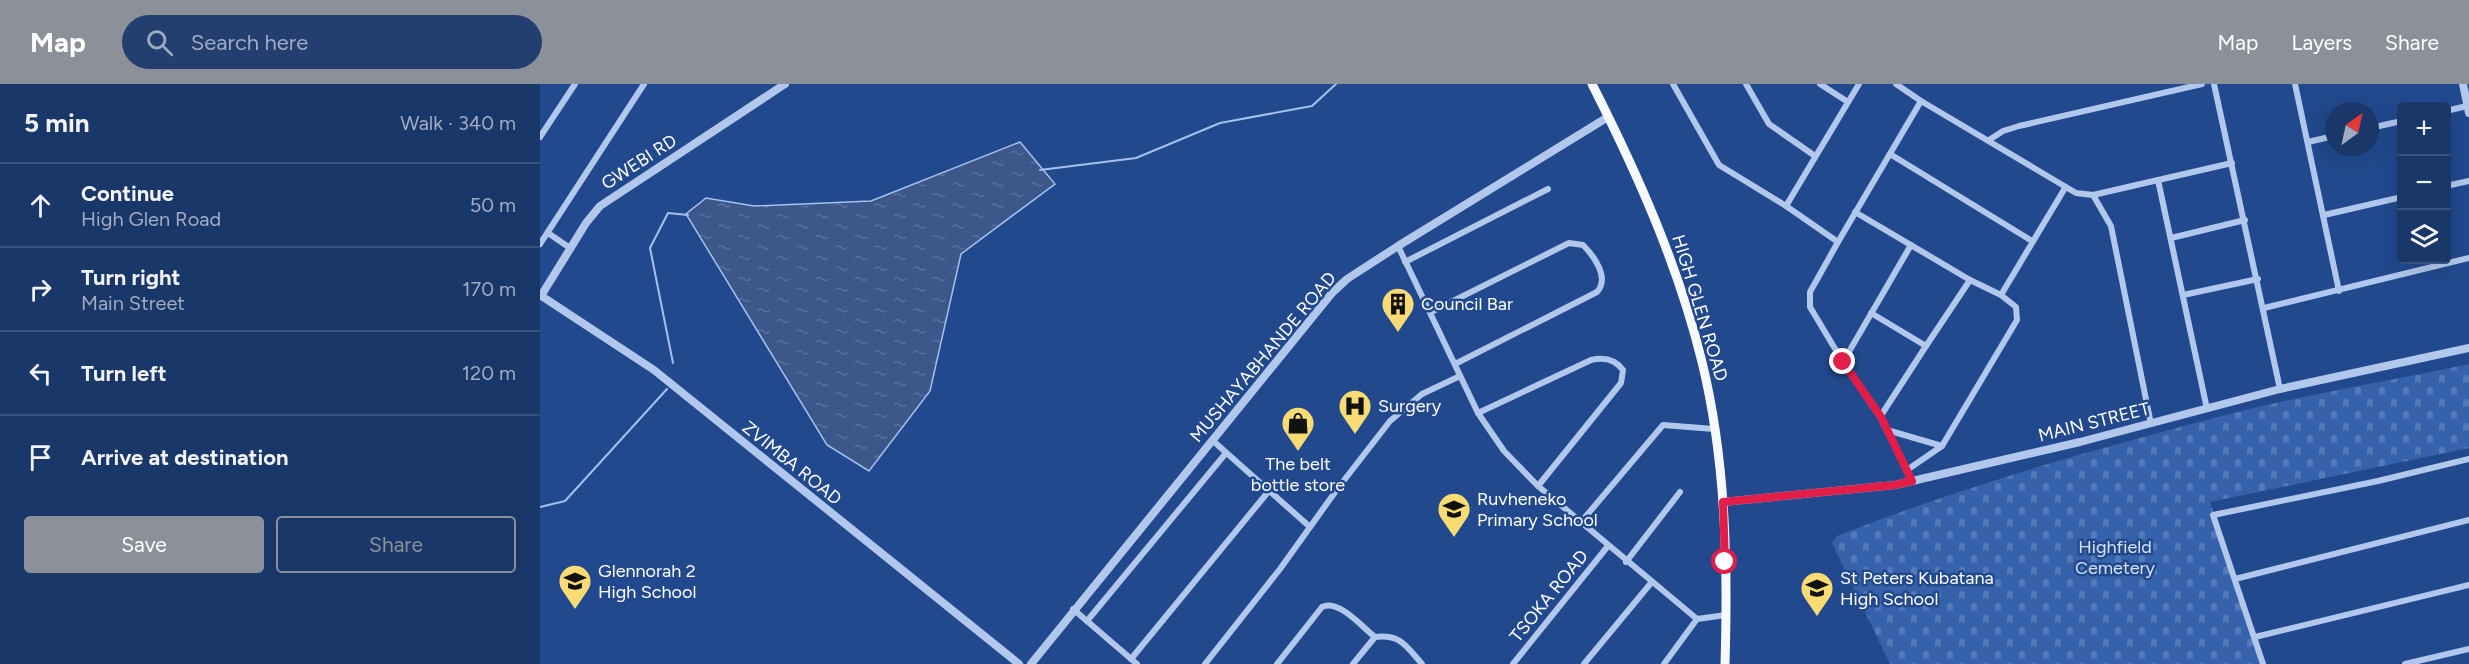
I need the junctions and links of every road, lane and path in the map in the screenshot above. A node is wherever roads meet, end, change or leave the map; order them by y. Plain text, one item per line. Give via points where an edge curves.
1 (575, 84) edge
2 (644, 84) edge
3 (785, 84) edge
4 (1592, 84) edge
5 (1673, 84) edge
6 (1746, 84) edge
7 (1820, 84) edge
8 (1859, 84) edge
9 (1896, 84) edge
10 (2202, 84) edge
11 (2214, 84) edge
12 (2295, 84) edge
13 (2465, 90) edge
14 (1922, 101) junction
15 (1848, 102) junction
16 (2468, 110) edge
17 (2451, 111) edge
18 (1608, 117) junction
19 (2397, 122) edge
20 (2379, 126) edge
21 (540, 137) edge
22 (2325, 138) edge
23 (1989, 140) junction
24 (2308, 142) junction
25 (1890, 154) junction
26 (1815, 156) junction
27 (2232, 163) junction
28 (2158, 180) junction
29 (2469, 181) edge
30 (2451, 185) edge
31 (2065, 188) junction
32 (1548, 189) dead end
33 (2093, 195) junction
34 (2397, 198) edge
35 (1786, 206) junction
36 (1855, 212) junction
37 (2324, 215) junction
38 (2245, 220) junction
39 (548, 233) junction
40 (2171, 238) junction
41 (2032, 241) junction
42 (1838, 242) junction
43 (540, 244) edge
44 (1911, 245) junction
45 (1398, 246) junction
46 (570, 248) junction
47 (2469, 258) edge
48 (1405, 262) junction
49 (2258, 279) junction
50 (1970, 280) junction
51 (2340, 291) junction
52 (540, 295) edge
53 (2001, 295) junction
54 (2183, 295) junction
55 (2264, 308) junction
56 (1431, 312) junction
57 (1871, 313) junction
58 (1926, 346) junction
59 (2469, 348) edge
60 (1843, 362) junction
61 (1455, 364) junction
62 (1460, 376) junction
63 (2280, 389) junction
64 (2207, 409) junction
65 (1478, 413) junction
66 (1881, 417) junction
67 (2151, 424) junction
68 (1714, 429) junction
69 (1887, 430) junction
70 (1212, 440) junction
71 (1942, 446) junction
72 (1226, 453) junction
73 (2469, 459) edge
74 (1907, 470) junction
75 (1912, 481) junction
76 (1538, 486) junction
77 (1268, 492) junction
78 (1680, 492) dead end
79 (1723, 502) junction
80 (2469, 520) edge
81 (1581, 522) junction
82 (1310, 527) junction
83 (1608, 546) junction
84 (1626, 562) junction
85 (2235, 579) junction
86 (1651, 583) junction
87 (2469, 585) edge
88 (1073, 609) junction
89 (1726, 615) junction
90 (1697, 619) junction
91 (1088, 621) junction
92 (2254, 637) junction
93 (1375, 638) junction
94 (2469, 649) edge
95 (1035, 662) edge
96 (1134, 662) edge
97 (1019, 664) edge
98 (1204, 664) edge
99 (1277, 664) edge
100 (1353, 664) edge
101 (1422, 664) edge
102 (1513, 664) edge
103 (1584, 664) edge
104 (1664, 664) edge
105 (1725, 664) edge
106 (2263, 664) edge
107 (2405, 664) edge

1 - 21 street
2 - 39 street
3 - 46 street, GWEBI RD via 612,196 592,215
4 - 18 main road, HIGH GLEN ROAD
5 - 35 street via 1719,165
6 - 26 street via 1769,124
7 - 15 street
8 - 15 street
9 - 14 street
10 - 23 street via 2019,126
11 - 27 street
12 - 24 street
13 - 16 street
14 - 23 street
14 - 25 street
15 - 26 street
16 - 17 street
18 - 45 street, MUSHAYABHANDE ROAD
18 - 68 main road, HIGH GLEN ROAD via 1647,198 1673,266 1702,361
19 - 20 street
22 - 24 street
23 - 31 street
24 - 37 street
25 - 36 street
25 - 41 street
26 - 35 street
27 - 28 street
27 - 38 street
28 - 33 street
28 - 40 street
29 - 30 street
31 - 33 street
31 - 41 street
32 - 48 street
33 - 67 street via 2111,226
34 - 37 street
35 - 42 street
36 - 42 street
36 - 44 street
37 - 51 street
38 - 40 street
38 - 49 street
39 - 43 street
39 - 46 street
40 - 54 street
41 - 53 street
42 - 60 street via 1809,298 1810,307
44 - 50 street
44 - 57 street
45 - 48 street
45 - 70 street, MUSHAYABHANDE ROAD via 1332,293
46 - 52 street, GWEBI RD
47 - 51 street
48 - 56 street
49 - 54 street
49 - 55 street
50 - 53 street
50 - 58 street
51 - 55 street
52 - 97 street, ZVIMBA ROAD via 654,370
53 - 71 street via 2016,307 2017,320
54 - 64 street
55 - 63 street
56 - 61 street
56 - 61 street via 1569,243 1583,245 1600,270 1602,284 1597,292
57 - 58 street
57 - 60 street
58 - 66 street
59 - 63 street, MAIN STREET
60 - 66 street
61 - 62 street
62 - 65 street
62 - 82 street via 1422,394 1390,421
63 - 64 street, MAIN STREET
64 - 67 street, MAIN STREET
65 - 76 street via 1504,451
65 - 76 street via 1592,360 1601,358 1619,364 1623,370 1621,383
66 - 69 street
67 - 75 street, MAIN STREET
68 - 79 main road, HIGH GLEN ROAD
68 - 81 street via 1663,425
69 - 71 street
69 - 74 street
70 - 72 street
70 - 88 street, MUSHAYABHANDE ROAD
71 - 74 street
72 - 77 street
72 - 91 street
73 - 85 street via 2213,515
74 - 75 street
75 - 79 street, MAIN STREET
76 - 81 street
77 - 82 street
77 - 96 street
78 - 84 street
79 - 89 main road, HIGH GLEN ROAD
80 - 85 street
81 - 83 street
82 - 98 street
83 - 84 street
83 - 102 street, TSOKA ROAD
84 - 86 street
85 - 92 street
86 - 90 street
86 - 103 street
87 - 92 street
88 - 91 street
88 - 95 street, MUSHAYABHANDE ROAD
89 - 90 street
89 - 105 main road, HIGH GLEN ROAD
90 - 104 street
91 - 96 street
92 - 106 street
93 - 99 street via 1337,606 1328,605 1322,607
93 - 100 street
93 - 101 street via 1389,636 1401,640
94 - 107 street

